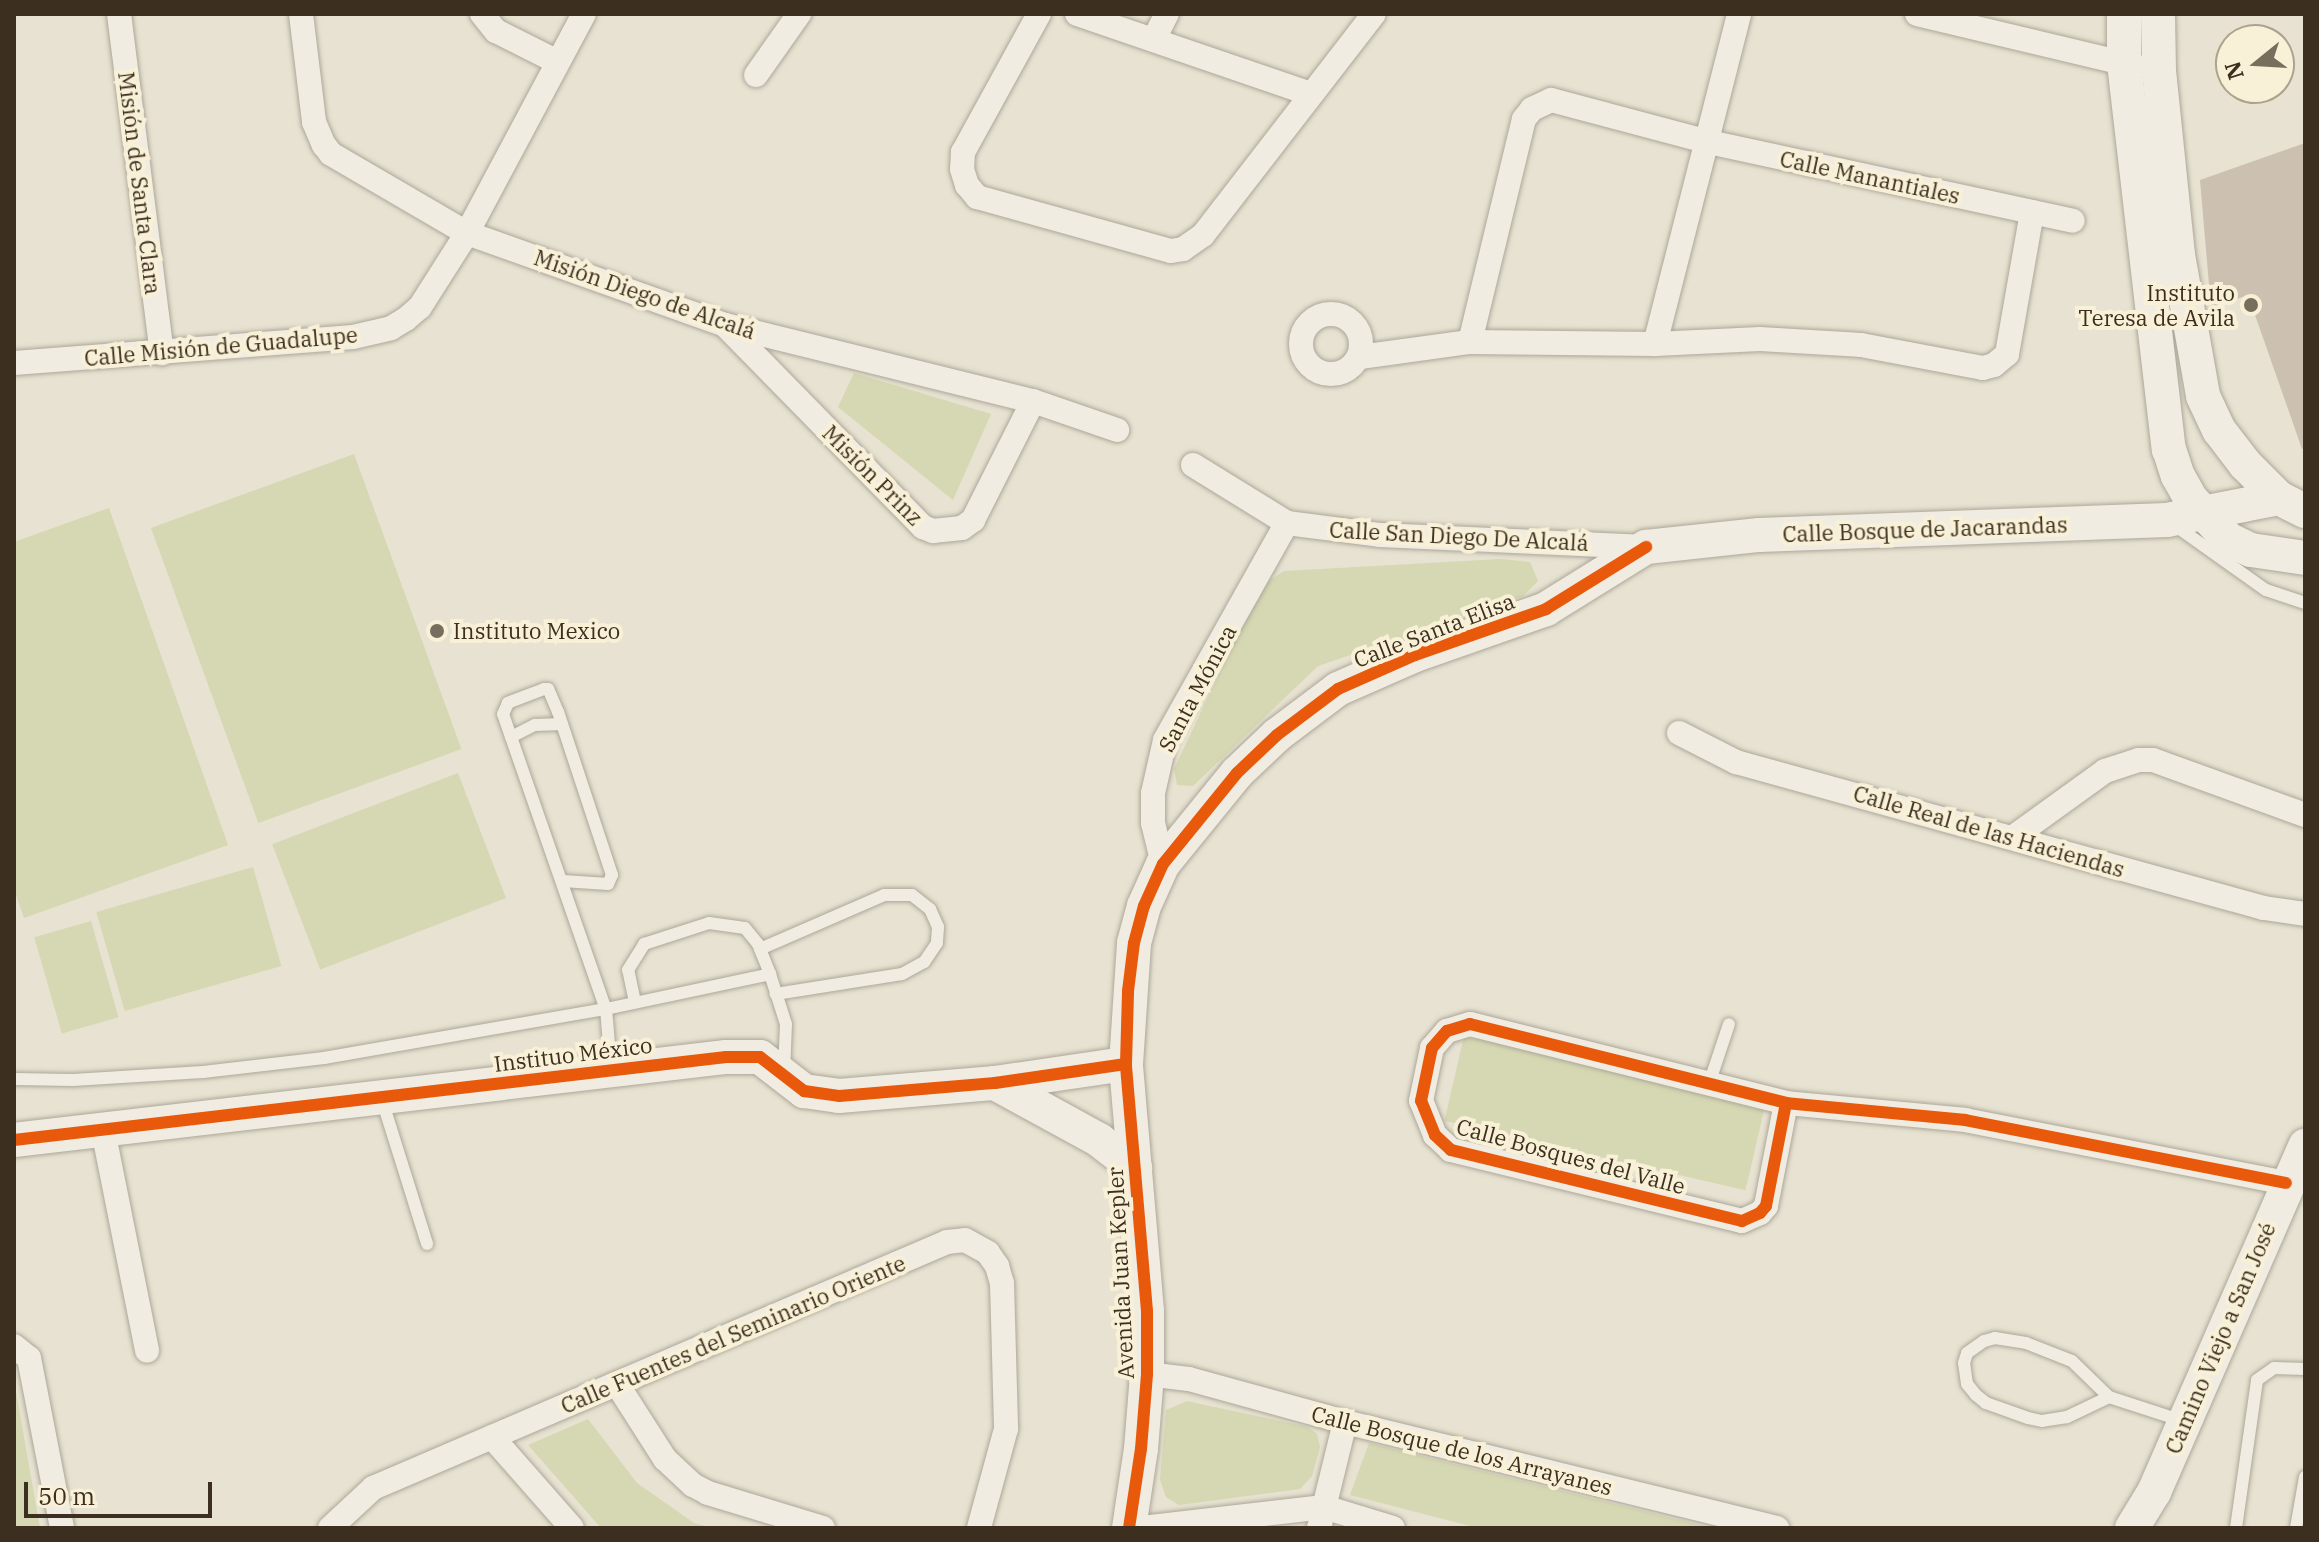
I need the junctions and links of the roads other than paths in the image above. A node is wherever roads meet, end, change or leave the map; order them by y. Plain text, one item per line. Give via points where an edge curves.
1 (119, 14) edge
2 (301, 14) edge
3 (482, 14) edge
4 (799, 14) edge
5 (1039, 14) edge
6 (1077, 14) edge
7 (1167, 14) edge
8 (1374, 14) edge
9 (1739, 14) edge
10 (1917, 14) edge
11 (2124, 14) edge
12 (2158, 14) edge
13 (581, 15) edge
14 (1154, 39) junction
15 (558, 62) junction
16 (2124, 63) junction
17 (2159, 71) junction
18 (756, 75) dead end
19 (1310, 94) junction
20 (1709, 142) junction
21 (2032, 212) junction
22 (2073, 221) dead end
23 (467, 233) junction
24 (725, 325) junction
25 (1470, 342) junction
26 (1655, 344) junction
27 (162, 353) junction
28 (1360, 357) dead end
29 (14, 363) edge
30 (1033, 401) junction
31 (1117, 430) dead end
32 (1193, 465) dead end
33 (2292, 504) edge
34 (2203, 515) junction
35 (2167, 520) junction
36 (1287, 523) junction
37 (1646, 547) junction
38 (2305, 558) edge
39 (2305, 603) edge
40 (562, 724) junction
41 (1679, 733) dead end
42 (511, 737) junction
43 (2305, 815) edge
44 (2015, 836) junction
45 (1163, 864) junction
46 (563, 881) junction
47 (2305, 914) edge
48 (760, 949) junction
49 (770, 974) junction
50 (776, 994) junction
51 (635, 1002) junction
52 (606, 1009) junction
53 (1729, 1024) dead end
54 (1126, 1064) junction
55 (612, 1070) junction
56 (784, 1078) junction
57 (14, 1079) edge
58 (995, 1083) junction
59 (1709, 1084) junction
60 (381, 1097) junction
61 (1786, 1103) junction
62 (103, 1130) junction
63 (14, 1140) edge
64 (2305, 1146) edge
65 (1135, 1168) junction
66 (2286, 1183) junction
67 (427, 1244) dead end
68 (14, 1346) edge
69 (147, 1351) dead end
70 (2305, 1369) edge
71 (1147, 1374) junction
72 (617, 1384) junction
73 (2109, 1397) junction
74 (2183, 1421) junction
75 (1345, 1422) junction
76 (492, 1437) junction
77 (2305, 1477) edge
78 (1322, 1518) edge
79 (62, 1528) edge
80 (330, 1528) edge
81 (572, 1528) edge
82 (823, 1528) edge
83 (979, 1528) edge
84 (1129, 1528) edge
85 (1142, 1528) edge
86 (1393, 1528) edge
87 (1777, 1528) edge
88 (2132, 1528) edge
89 (2236, 1528) edge
90 (2296, 1528) edge

1 - 27 street, Misión de Santa Clara
2 - 23 street, Misión Diego de Alcalá via 314,122 324,145
3 - 15 street via 496,31
4 - 18 street
5 - 19 street via 963,152 962,169 977,197 1171,251 1183,249 1203,235
6 - 14 street
7 - 14 street
8 - 19 street
9 - 20 street
10 - 16 street
11 - 16 street
12 - 17 street, Calle Bosque de Jacarandas
13 - 15 street, Calle Misión de Guadalupe
14 - 19 street
15 - 23 street, Calle Misión de Guadalupe
16 - 17 street
16 - 34 street via 2169,449 2178,476
17 - 33 street, Calle Bosque de Jacarandas via 2178,255 2203,396 2219,430 2245,464
20 - 21 street, Calle Manantiales
20 - 25 street, Calle Manantiales via 1551,100 1532,109 1524,119
20 - 26 street
21 - 22 street, Calle Manantiales
21 - 26 street via 2007,354 1994,365 1983,368 1823,341
23 - 24 street, Misión Diego de Alcalá
23 - 27 street, Calle Misión de Guadalupe via 420,307 391,328 353,337
24 - 30 street, Misión Diego de Alcalá
24 - 30 street, Misión Prinz via 923,527 933,531 962,528 973,520
25 - 26 street
25 - 28 street
27 - 29 street, Calle Misión de Guadalupe
30 - 31 street, Misión Diego de Alcalá
32 - 36 street, Calle San Diego De Alcalá
33 - 34 street, Calle Bosque de Jacarandas
34 - 35 street, Calle Bosque de Jacarandas
34 - 38 street via 2228,539 2251,550
35 - 37 street, Calle Bosque de Jacarandas via 1759,535
35 - 39 lane via 2266,590
36 - 37 street, Calle San Diego De Alcalá via 1381,535
36 - 45 street, Santa Mónica via 1165,740 1153,793 1153,823
37 - 45 street, Calle Santa Elisa via 1546,609 1415,655 1338,689 1237,773
40 - 42 lane via 535,725
40 - 42 lane via 544,689 503,707
40 - 46 lane via 612,875 608,884
41 - 44 street, Calle Real de las Haciendas via 1736,762
42 - 46 lane
43 - 44 street via 2153,760 2138,760 2105,771
44 - 47 street, Calle Real de las Haciendas via 2264,908
45 - 54 street, Calle Santa Elisa via 1134,943
46 - 52 lane
48 - 49 lane
48 - 50 lane via 884,895 912,895 930,909 938,927 937,943 924,962 902,974
48 - 51 lane via 753,935 736,925 709,923 644,944 628,970
49 - 50 lane
49 - 51 lane
50 - 56 lane via 786,1024
51 - 52 lane
52 - 55 lane
52 - 57 lane via 324,1058 188,1073
53 - 59 lane
54 - 58 street, Instituo México
54 - 65 street, Avenida Juan Kepler
55 - 56 street, Instituo México via 745,1056 768,1062
55 - 60 street, Instituo México
56 - 58 street, Instituo México via 804,1091 839,1096
58 - 65 street via 1099,1140
59 - 61 street, Calle Bosques del Valle
59 - 61 street, Calle Bosques del Valle via 1470,1024 1447,1031 1432,1048 1421,1101 1435,1135 1451,1150 1742,1221 1766,1206
60 - 62 street, Instituo México
60 - 67 lane
61 - 66 street, Calle Bosques del Valle via 1965,1120
62 - 63 street, Instituo México
62 - 69 street
64 - 66 street, Camino Viejo a San José
65 - 71 street, Avenida Juan Kepler
66 - 74 street, Camino Viejo a San José
68 - 79 street via 29,1358
70 - 89 lane via 2274,1368 2257,1380
71 - 75 street, Calle Bosque de los Arrayanes via 1189,1379
71 - 84 street, Avenida Juan Kepler
72 - 76 street, Calle Fuentes del Seminario Oriente
72 - 82 street via 665,1459 693,1485
72 - 83 street, Calle Fuentes del Seminario Oriente via 947,1242 976,1244 997,1266 1002,1283 1006,1429
73 - 73 lane via 2072,1361 2026,1343 1984,1341 1967,1353 1964,1363 1967,1384 1976,1395 2028,1418 2067,1417
73 - 74 lane
74 - 88 street, Camino Viejo a San José via 2154,1492
75 - 78 street
75 - 87 street, Calle Bosque de los Arrayanes
76 - 80 street, Calle Fuentes del Seminario Oriente via 373,1488
76 - 81 street
77 - 90 lane
78 - 85 street
78 - 86 street

